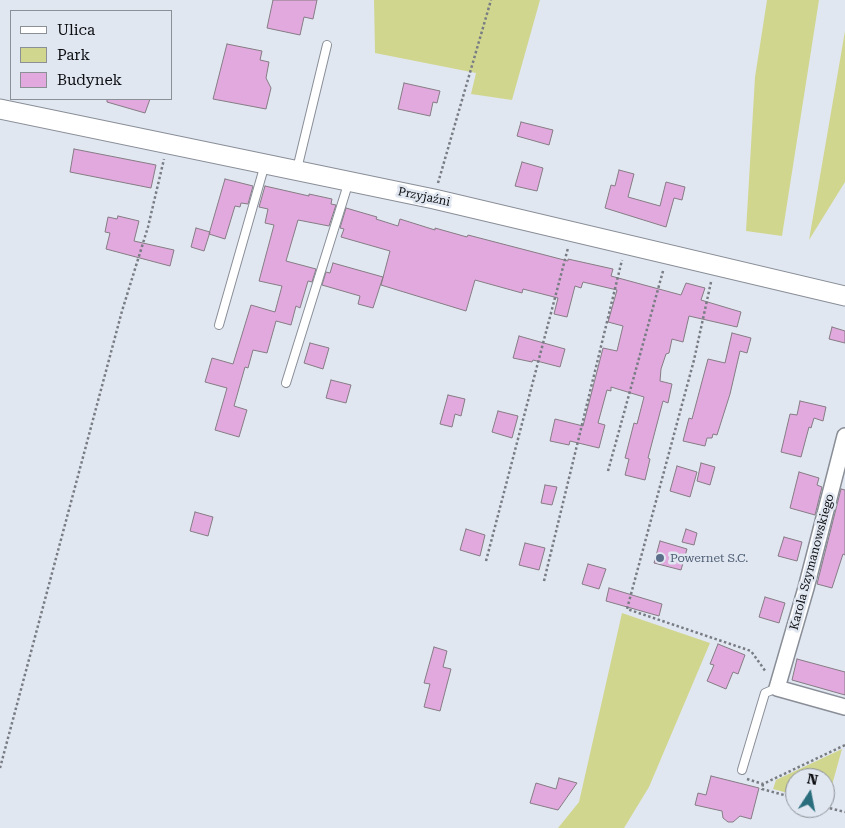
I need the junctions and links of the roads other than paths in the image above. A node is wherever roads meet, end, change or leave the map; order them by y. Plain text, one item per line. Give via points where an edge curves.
1 (328, 45) dead end
2 (0, 109) edge
3 (265, 164) junction
4 (297, 170) junction
5 (349, 181) junction
6 (845, 296) edge
7 (219, 325) dead end
8 (286, 383) dead end
9 (845, 436) edge
10 (777, 688) junction
11 (845, 707) edge
12 (742, 770) road end

1 - 4 lane
2 - 3 street, Przyjaźni
3 - 4 street, Przyjaźni
3 - 7 lane
4 - 5 street, Przyjaźni
5 - 6 street, Przyjaźni
5 - 8 lane
9 - 10 street, Karola Szymanowskiego
10 - 11 street
10 - 12 lane via 765,693

